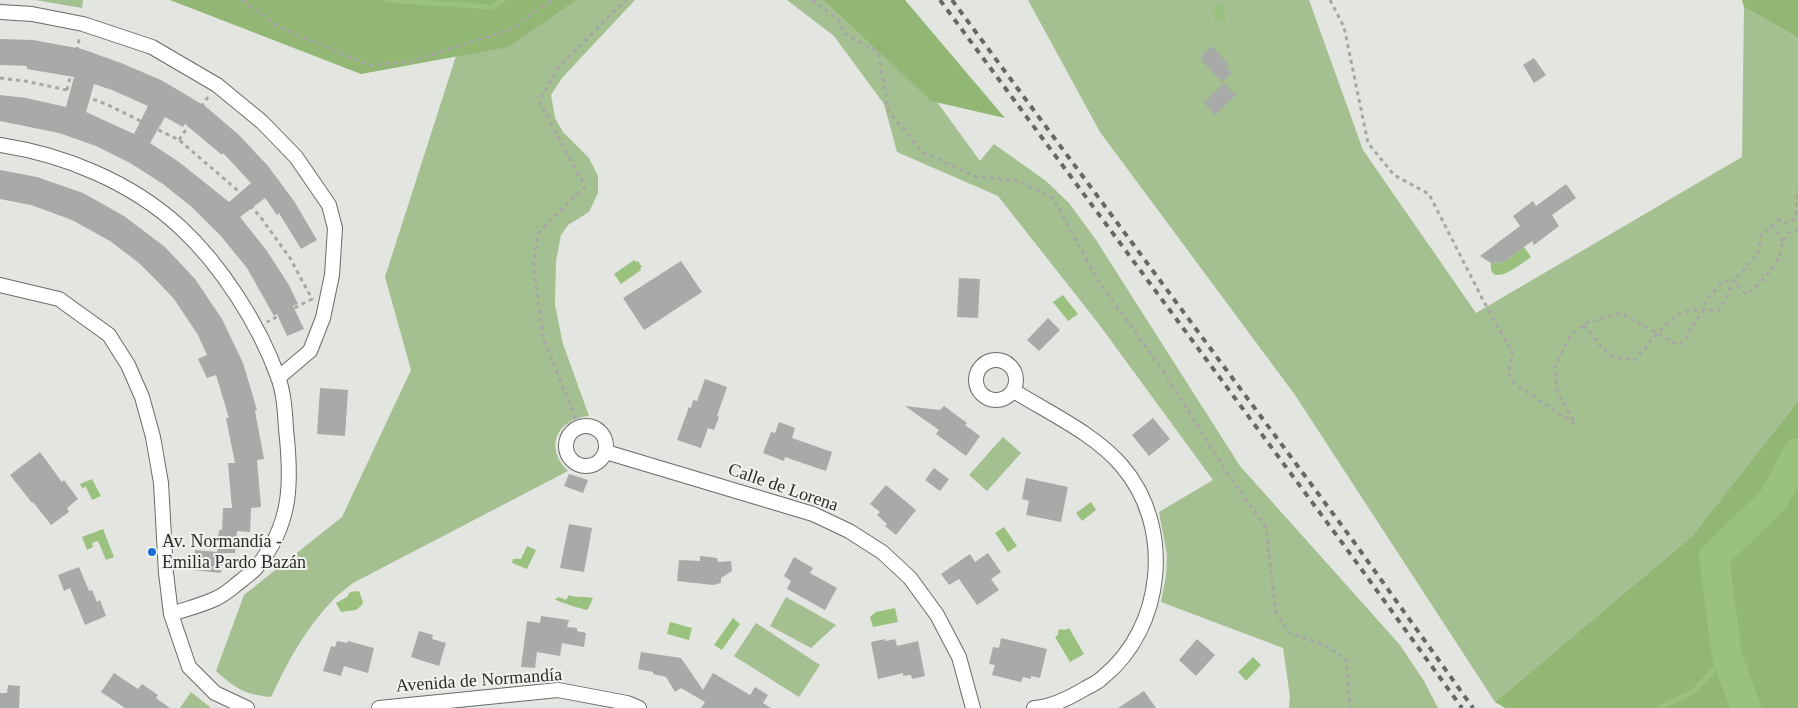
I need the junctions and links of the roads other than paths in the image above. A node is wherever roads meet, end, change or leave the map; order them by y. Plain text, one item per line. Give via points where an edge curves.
1 (0, 12) edge
2 (0, 146) edge
3 (0, 285) edge
4 (278, 378) junction
5 (1014, 391) dead end
6 (606, 452) junction
7 (171, 614) junction
8 (247, 708) edge
9 (379, 708) edge
10 (639, 708) edge
11 (973, 708) edge
12 (1034, 708) edge

1 - 4 street via 32,14 83,24 152,47 217,85 262,122 296,157 329,205 335,228 332,275 323,318 310,351
2 - 4 street via 29,150 83,167 131,190 179,226 218,268 255,328
3 - 7 street via 59,299 109,335 128,365 142,397 153,437
4 - 7 street via 290,466 288,502 276,540 255,570 218,598
5 - 12 street via 1095,441 1123,466 1142,496 1153,529 1156,562 1151,601 1125,654 1103,678 1071,698
6 - 6 street via 597,463 584,466 567,455 568,434 579,426 592,426 606,439
6 - 11 street, Calle de Lorena via 813,514 882,552 910,578 937,615 959,657
7 - 8 street via 189,667 215,693
9 - 10 street, Avenida de Normandía via 558,690

